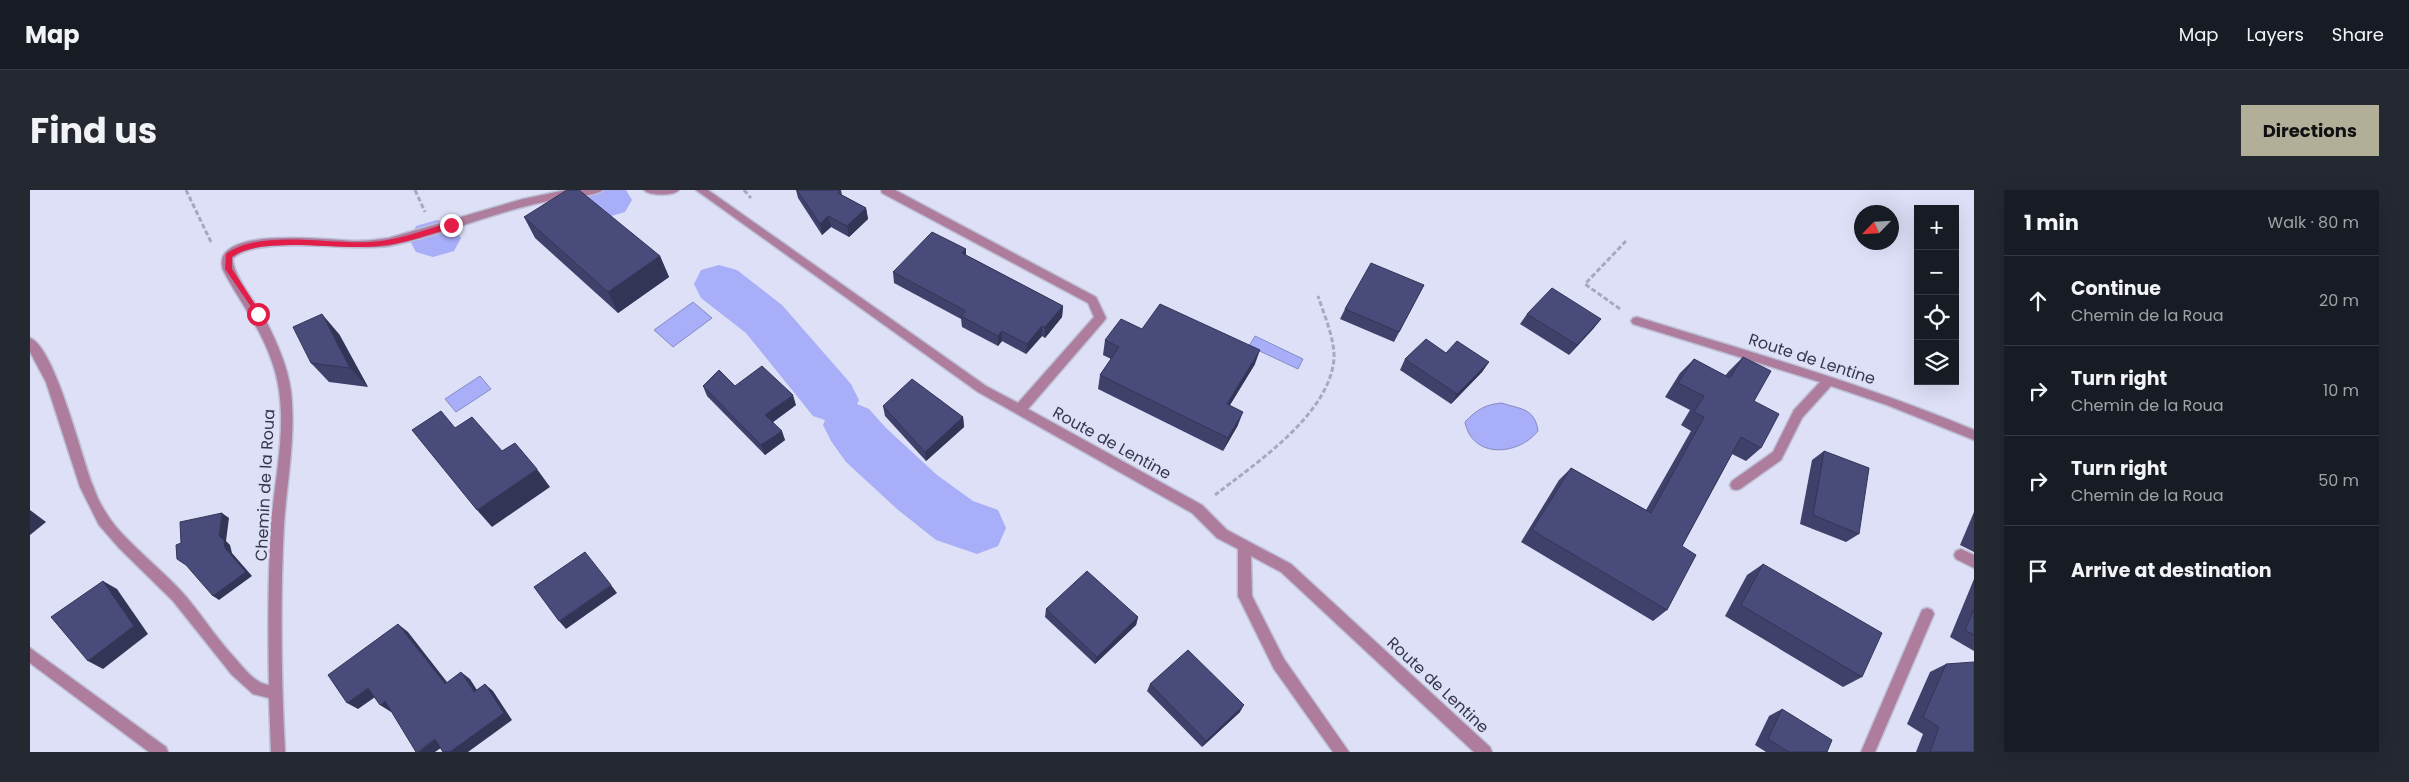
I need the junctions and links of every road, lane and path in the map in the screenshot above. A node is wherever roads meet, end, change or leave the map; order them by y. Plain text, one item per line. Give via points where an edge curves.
1 (186, 190) edge
2 (598, 190) edge
3 (649, 190) edge
4 (674, 190) edge
5 (701, 190) edge
6 (886, 190) edge
7 (1626, 241) dead end
8 (229, 256) junction
9 (1318, 296) dead end
10 (1637, 322) joint
11 (30, 343) edge
12 (1828, 381) junction
13 (1020, 411) junction
14 (1974, 435) edge
15 (1736, 485) dead end
16 (1197, 510) junction
17 (1244, 547) junction
18 (1961, 555) dead end
19 (1974, 562) edge
20 (1927, 614) dead end
21 (30, 655) edge
22 (276, 691) junction
23 (161, 752) edge
24 (278, 752) edge
25 (1342, 752) edge
26 (1485, 752) edge
27 (1868, 752) edge

1 - 8 path via 212,245
2 - 8 street via 551,196 381,244 275,242 244,247
3 - 4 street
5 - 13 street, Route de Lentine via 974,383
6 - 13 street via 1092,300 1100,318
7 - 10 path via 1585,284
8 - 22 street, Chemin de la Roua via 228,269 258,314 286,390 276,566
9 - 16 path via 1334,359 1331,382 1319,402 1273,448
10 - 12 street, Route de Lentine
11 - 22 street via 53,380 77,464 103,520 177,597 218,648 252,683 263,691
12 - 14 street, Route de Lentine
12 - 15 street via 1798,414 1777,456
13 - 16 street, Route de Lentine
16 - 17 street, Route de Lentine via 1222,534
17 - 25 street via 1245,596 1279,664
17 - 26 street, Route de Lentine via 1286,568
18 - 19 street
20 - 27 street
21 - 23 street
22 - 24 street, Chemin de la Roua

